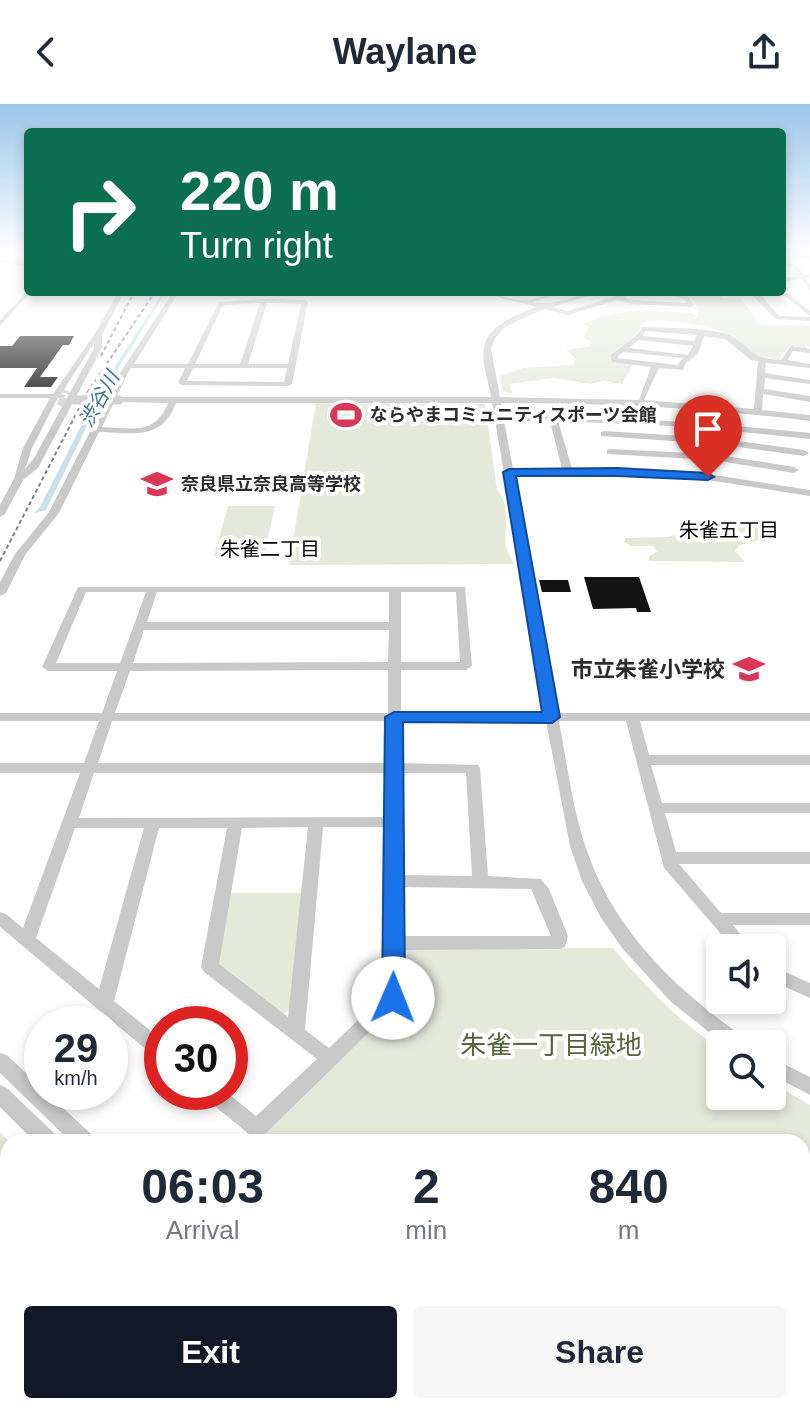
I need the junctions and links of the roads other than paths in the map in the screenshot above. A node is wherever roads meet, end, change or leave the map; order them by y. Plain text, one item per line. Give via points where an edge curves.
1 (109, 313) edge
2 (162, 313) edge
3 (216, 313) edge
4 (260, 313) edge
5 (302, 313) edge
6 (532, 313) edge
7 (773, 313) edge
8 (810, 317) edge
9 (701, 333) junction
10 (98, 334) junction
11 (638, 338) junction
12 (698, 344) junction
13 (621, 349) junction
14 (810, 351) edge
15 (690, 357) junction
16 (764, 360) junction
17 (783, 362) junction
18 (656, 365) junction
19 (128, 366) junction
20 (189, 366) junction
21 (243, 366) junction
22 (290, 366) junction
23 (810, 366) edge
24 (762, 375) junction
25 (810, 382) edge
26 (761, 391) junction
27 (495, 397) junction
28 (0, 398) edge
29 (67, 398) junction
30 (120, 398) junction
31 (642, 398) junction
32 (810, 399) edge
33 (173, 400) junction
34 (758, 410) junction
35 (553, 417) junction
36 (598, 417) junction
37 (810, 417) edge
38 (499, 418) junction
39 (95, 429) junction
40 (604, 434) junction
41 (810, 436) edge
42 (807, 449) edge
43 (610, 452) junction
44 (794, 470) junction
45 (509, 472) junction
46 (617, 472) junction
47 (568, 473) junction
48 (785, 489) junction
49 (810, 493) edge
50 (0, 514) edge
51 (153, 589) junction
52 (395, 589) junction
53 (0, 593) edge
54 (140, 626) junction
55 (395, 626) junction
56 (125, 667) junction
57 (394, 667) junction
58 (0, 717) edge
59 (394, 717) junction
60 (552, 717) junction
61 (810, 717) edge
62 (108, 718) junction
63 (632, 718) junction
64 (644, 760) junction
65 (810, 760) edge
66 (89, 768) junction
67 (393, 768) junction
68 (1, 770) edge
69 (656, 808) junction
70 (810, 808) edge
71 (395, 822) junction
72 (70, 823) junction
73 (153, 823) junction
74 (235, 823) junction
75 (316, 823) junction
76 (670, 858) junction
77 (810, 858) edge
78 (394, 881) junction
79 (480, 881) junction
80 (0, 918) edge
81 (718, 919) junction
82 (810, 919) edge
83 (731, 934) edge
84 (27, 941) junction
85 (394, 943) junction
86 (786, 980) edge
87 (810, 991) edge
88 (104, 1003) junction
89 (721, 1030) edge
90 (296, 1031) junction
91 (144, 1036) edge
92 (330, 1059) junction
93 (0, 1061) edge
94 (786, 1074) edge
95 (810, 1087) edge
96 (0, 1094) edge
97 (234, 1110) edge
98 (41, 1134) edge
99 (77, 1134) edge

1 - 10 street
2 - 19 street
3 - 20 street
4 - 21 street
5 - 22 street
6 - 27 street via 503,324 490,337
7 - 8 street via 777,318
9 - 11 street via 648,328
9 - 12 street
9 - 16 street via 727,337
10 - 29 street
10 - 29 street via 98,348
11 - 12 street
11 - 13 street
12 - 15 street
13 - 15 street
13 - 18 street via 615,360
14 - 17 street via 791,348
15 - 18 street via 680,368
16 - 17 street
16 - 24 street
17 - 23 street
18 - 31 street
19 - 20 street
19 - 39 street
20 - 21 street
20 - 22 street via 182,383 288,384
21 - 22 street
24 - 25 street
24 - 26 street
26 - 32 street
26 - 34 street
27 - 30 street
27 - 31 street via 606,393
27 - 33 street
27 - 34 street
27 - 38 street
28 - 29 street
29 - 30 street, bridge
29 - 50 street
30 - 33 street
31 - 34 street
33 - 39 street via 158,425
34 - 37 street
35 - 36 street
35 - 38 street
35 - 47 street
36 - 40 street
36 - 41 street
38 - 45 street
39 - 53 street via 54,513 20,554
40 - 42 street
40 - 43 street
42 - 44 street
43 - 44 street via 713,457
43 - 46 street
44 - 48 street
45 - 47 street
45 - 60 street
46 - 47 street
46 - 48 street via 708,477
48 - 49 street
51 - 52 street
51 - 54 street
51 - 56 street via 82,589 48,667
52 - 55 street
52 - 57 street via 461,589 466,666
54 - 55 street
54 - 56 street
55 - 57 street
56 - 57 street
56 - 62 street
57 - 59 street
58 - 62 street
59 - 60 street
59 - 62 street
59 - 67 street
60 - 63 street
60 - 89 street via 577,850 604,910 656,976
61 - 63 street
62 - 66 street
63 - 64 street
64 - 65 street
64 - 69 street
66 - 67 street
66 - 68 street
66 - 72 street
67 - 71 street
67 - 79 street via 473,768
69 - 70 street
69 - 76 street
71 - 75 street
71 - 78 street
72 - 73 street
72 - 84 street
73 - 74 street
73 - 88 street
74 - 75 street
74 - 90 street via 210,967
75 - 90 street
76 - 77 street
76 - 81 street via 672,868
78 - 79 street
78 - 85 street
79 - 85 street via 535,883 559,942
80 - 84 street
81 - 82 street
81 - 83 street
84 - 88 street
85 - 92 street via 393,998
86 - 87 street
88 - 91 street
90 - 92 street
92 - 97 street via 257,1129
93 - 99 street
94 - 95 street
96 - 98 street

